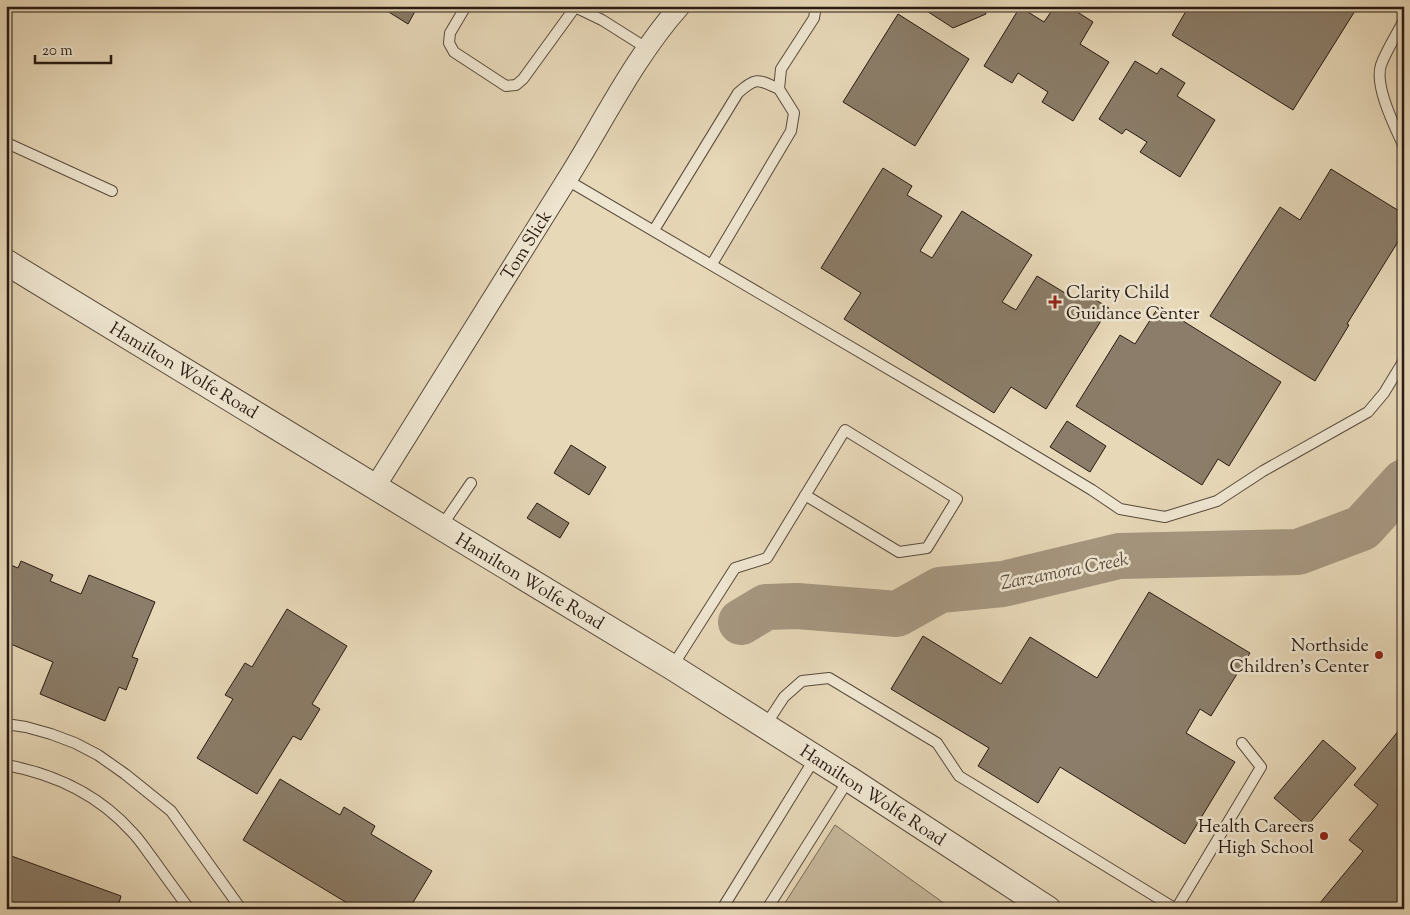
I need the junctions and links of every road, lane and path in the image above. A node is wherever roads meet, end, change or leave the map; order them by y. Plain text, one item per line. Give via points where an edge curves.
1 (466, 6) edge
2 (680, 6) edge
3 (816, 6) edge
4 (574, 7) edge
5 (1404, 20) edge
6 (648, 49) junction
7 (779, 89) junction
8 (9, 144) dead end
9 (1404, 147) edge
10 (567, 180) junction
11 (112, 191) dead end
12 (654, 230) junction
13 (6, 262) edge
14 (712, 264) junction
15 (1404, 360) edge
16 (471, 483) dead end
17 (375, 487) junction
18 (805, 495) junction
19 (440, 527) junction
20 (672, 667) junction
21 (6, 724) edge
22 (765, 726) junction
23 (1242, 743) dead end
24 (815, 757) junction
25 (6, 765) edge
26 (849, 779) junction
27 (233, 904) edge
28 (189, 909) edge
29 (241, 909) edge
30 (722, 909) edge
31 (767, 909) edge
32 (1048, 909) edge
33 (1176, 909) edge

1 - 4 lane via 450,33 448,43 454,52 506,86 516,85 523,79
2 - 6 street, Tom Slick
3 - 7 lane via 814,18 781,69
4 - 6 lane via 602,20
5 - 9 lane via 1380,67 1380,85
6 - 10 street, Tom Slick
7 - 12 lane via 760,80 750,83 738,93
7 - 14 lane via 794,113 791,131
8 - 11 lane
10 - 12 lane
10 - 17 street, Tom Slick
12 - 14 lane
13 - 17 street, Hamilton Wolfe Road
14 - 15 lane via 1120,509 1165,516 1217,501 1368,412
16 - 19 lane
17 - 19 street, Hamilton Wolfe Road
18 - 18 lane via 845,430 957,499 927,548 899,552
18 - 20 lane via 766,558 735,568
19 - 20 street, Hamilton Wolfe Road
20 - 22 street, Hamilton Wolfe Road
21 - 27 lane via 75,743 125,774 171,811
22 - 24 street, Hamilton Wolfe Road
22 - 33 lane via 784,697 802,681 829,678 937,743 959,776
23 - 33 lane via 1261,767
24 - 26 street, Hamilton Wolfe Road
24 - 30 lane
25 - 28 lane via 64,782 106,807 134,833
26 - 31 lane
26 - 32 street, Hamilton Wolfe Road
27 - 29 lane

